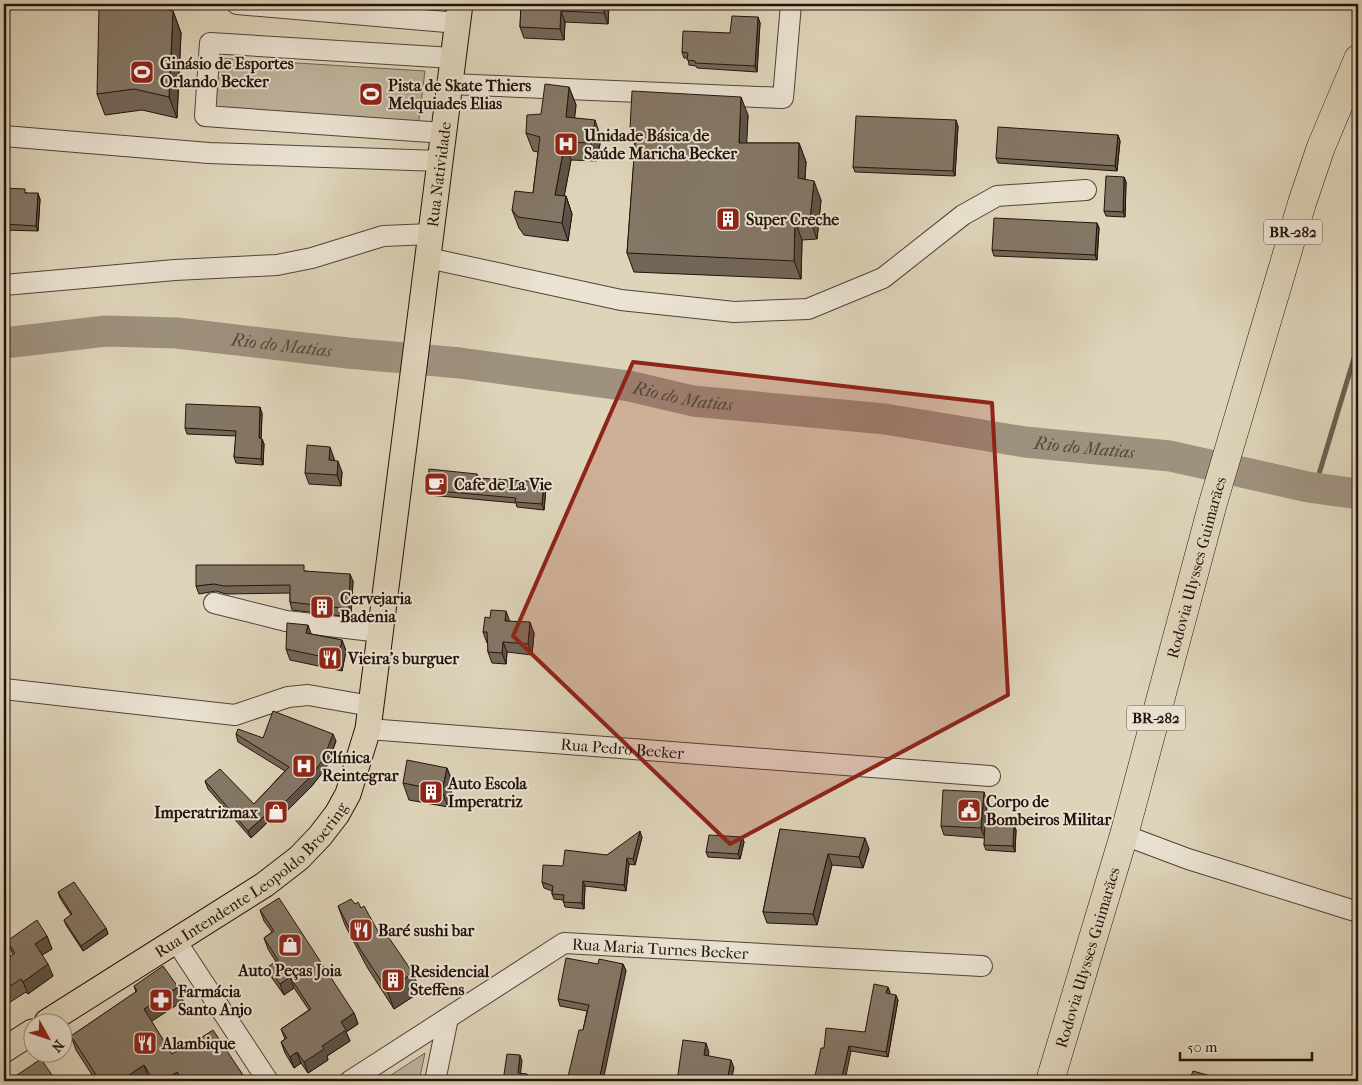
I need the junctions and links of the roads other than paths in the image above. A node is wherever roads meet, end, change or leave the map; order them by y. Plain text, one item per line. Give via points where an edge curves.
1 (237, 4) edge
2 (791, 4) edge
3 (318, 7) edge
4 (422, 11) edge
5 (459, 13) edge
6 (453, 58) junction
7 (1358, 59) edge
8 (450, 84) junction
9 (444, 133) junction
10 (4, 136) edge
11 (440, 161) junction
12 (1086, 190) dead end
13 (430, 246) junction
14 (4, 285) edge
15 (409, 412) joint
16 (214, 603) dead end
17 (381, 632) junction
18 (4, 689) edge
19 (370, 717) junction
20 (990, 776) dead end
21 (1124, 836) junction
22 (1358, 912) edge
23 (176, 940) junction
24 (982, 966) dead end
25 (63, 1012) edge
26 (448, 1018) junction
27 (22, 1038) edge
28 (4, 1050) edge
29 (268, 1081) edge
30 (350, 1081) edge
31 (434, 1081) edge
32 (1050, 1081) edge

1 - 3 street
2 - 8 street via 783,98
3 - 4 street
4 - 5 street
5 - 6 main road, Rua Natividade
6 - 8 main road, Rua Natividade
6 - 9 street via 210,44 205,116
7 - 21 highway, Rodovia Ulysses Guimarães / BR-282 via 1305,194 1213,503
8 - 9 main road, Rua Natividade
9 - 11 main road, Rua Natividade
10 - 11 street via 208,153
11 - 13 main road, Rua Natividade
12 - 13 street via 996,196 964,215 883,278 808,310 734,312 621,300
13 - 14 street via 383,236 277,265
13 - 15 main road, Rua Natividade
15 - 17 main road, Rua Intendente Leopoldo Broering
16 - 17 street via 286,621
17 - 19 main road, Rua Intendente Leopoldo Broering
18 - 19 street, Rua Pedro Becker via 235,715 288,697 308,695
19 - 20 street, Rua Pedro Becker via 877,768
19 - 23 main road, Rua Intendente Leopoldo Broering via 356,775 337,814 320,836 282,872
21 - 22 street
21 - 32 highway, Rodovia Ulysses Guimarães / BR-282
23 - 25 main road, Rua Intendente Leopoldo Broering
23 - 29 street
24 - 26 street, Rua Maria Turnes Becker via 564,944
26 - 30 street, Rua Maria Turnes Becker
26 - 31 street
27 - 28 main road

